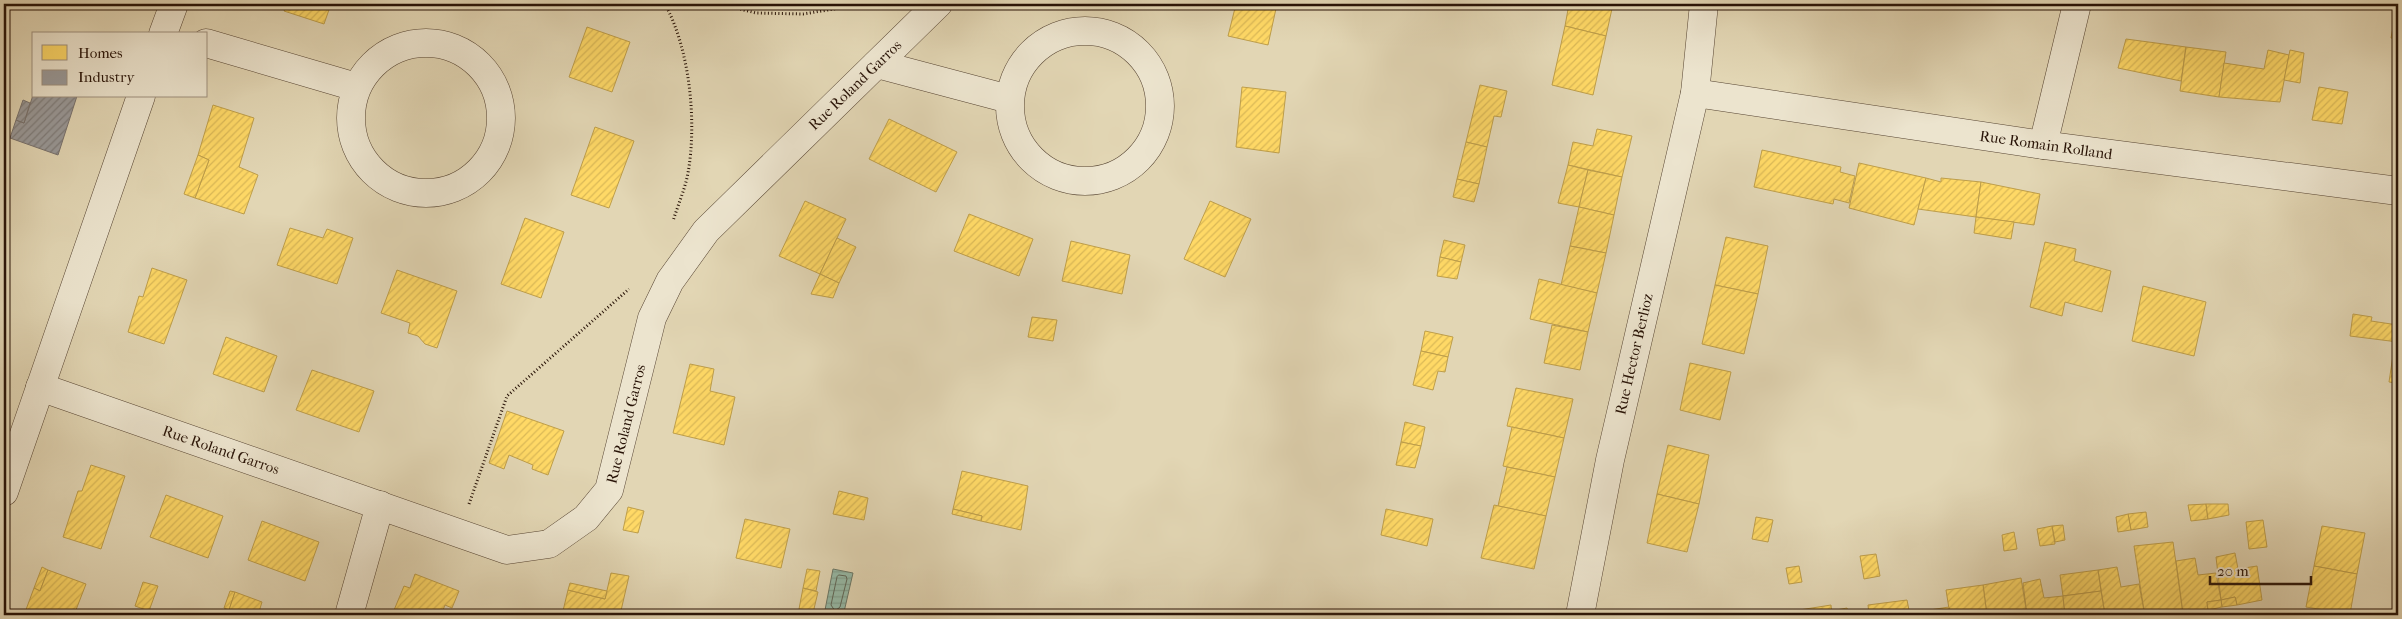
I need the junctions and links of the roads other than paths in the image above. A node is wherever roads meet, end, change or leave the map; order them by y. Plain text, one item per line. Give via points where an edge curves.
1 (174, 4) edge
2 (938, 4) edge
3 (1704, 4) edge
4 (2077, 4) edge
5 (167, 32) edge
6 (208, 44) edge
7 (877, 64) junction
8 (356, 87) junction
9 (1695, 93) junction
10 (141, 98) edge
11 (1010, 98) junction
12 (2043, 145) junction
13 (2398, 191) edge
14 (40, 387) junction
15 (4, 492) edge
16 (380, 505) junction
17 (349, 615) edge
18 (1580, 615) edge

1 - 5 street
2 - 7 street, Rue Roland Garros
3 - 9 street, Rue Hector Berlioz
4 - 12 street
6 - 8 street
7 - 11 street
7 - 16 street, Rue Roland Garros via 706,231 670,281 652,318 609,490 586,518 549,544 507,550
8 - 8 street via 350,110 352,138 361,158 375,175 395,188 417,194 446,191 473,178 490,158 500,135 501,110 492,82 477,63 458,49 438,43 414,43 389,52 372,64
9 - 12 street, Rue Romain Rolland
9 - 18 street, Rue Hector Berlioz via 1610,460
10 - 14 street
11 - 11 street via 1012,126 1020,145 1034,163 1054,176 1077,182 1106,179 1132,166 1150,146 1159,123 1160,97 1152,70 1137,50 1117,37 1098,31 1074,31 1048,39 1031,52 1016,74
12 - 13 street, Rue Romain Rolland
14 - 15 street
14 - 16 street, Rue Roland Garros
16 - 17 street

